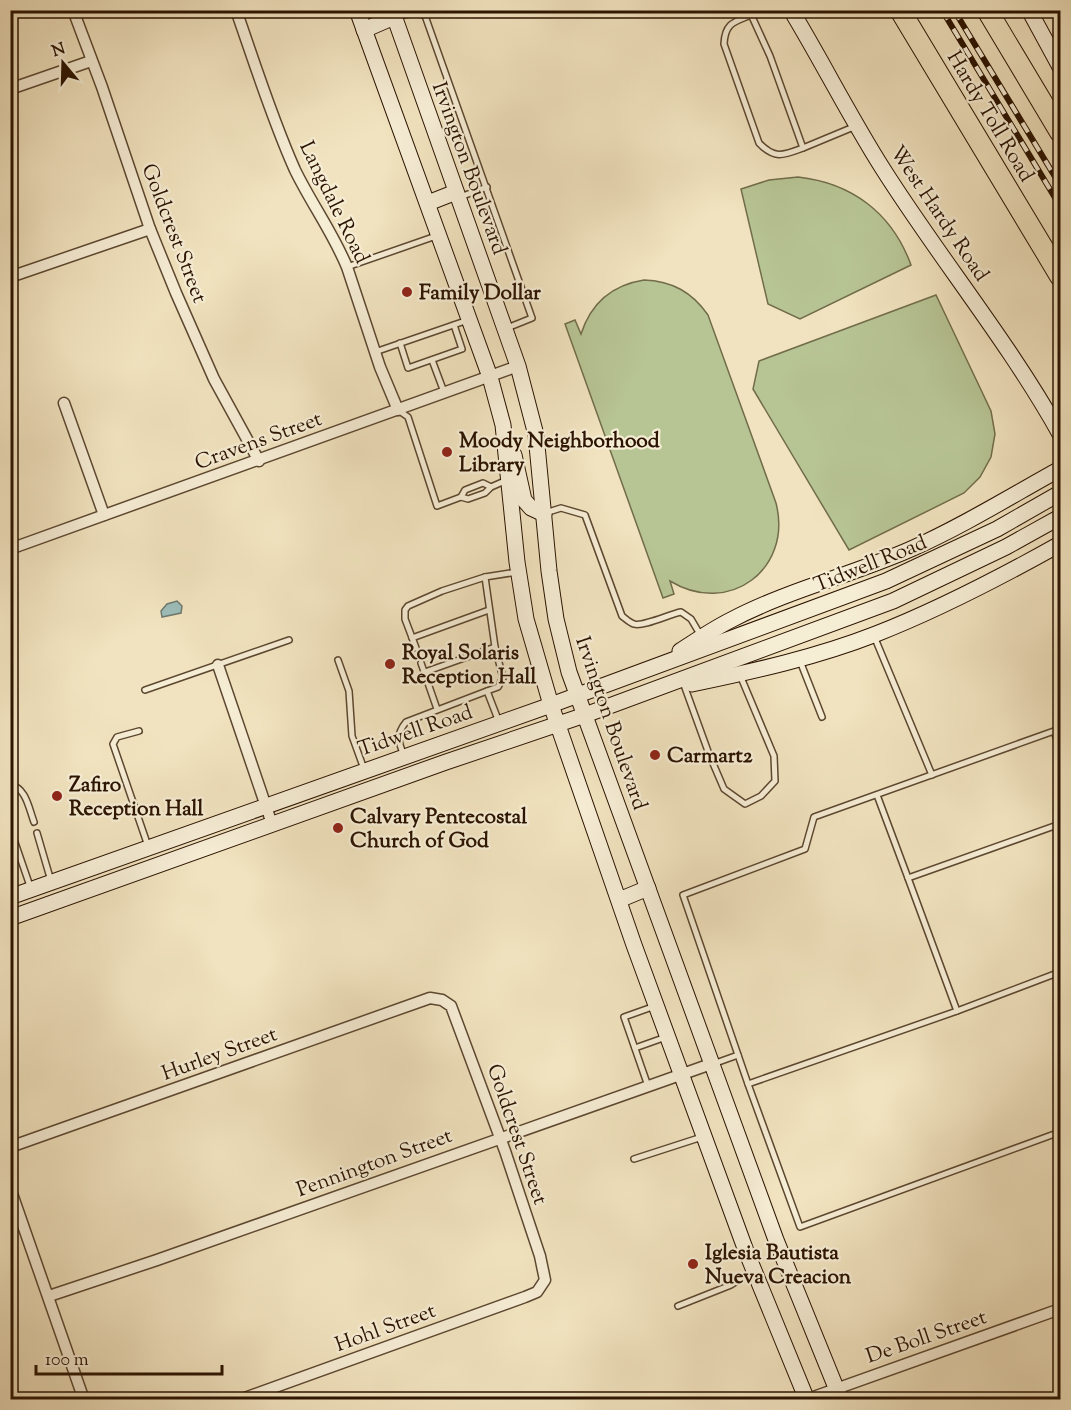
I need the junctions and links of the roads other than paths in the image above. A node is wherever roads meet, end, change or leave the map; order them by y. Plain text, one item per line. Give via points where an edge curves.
1 (73, 10) edge
2 (236, 10) edge
3 (357, 10) edge
4 (791, 10) edge
5 (900, 10) edge
6 (987, 10) edge
7 (1029, 10) edge
8 (425, 12) edge
9 (750, 13) edge
10 (393, 14) edge
11 (364, 30) junction
12 (91, 61) junction
13 (1060, 67) edge
14 (10, 89) edge
15 (858, 125) junction
16 (1060, 132) edge
17 (803, 148) junction
18 (487, 187) junction
19 (458, 195) junction
20 (428, 203) junction
21 (150, 229) junction
22 (440, 235) junction
23 (347, 267) junction
24 (1060, 276) edge
25 (10, 277) edge
26 (470, 319) junction
27 (454, 325) junction
28 (505, 328) junction
29 (399, 343) junction
30 (375, 352) junction
31 (432, 360) junction
32 (519, 366) junction
33 (490, 377) junction
34 (445, 394) junction
35 (64, 404) dead end
36 (398, 410) junction
37 (502, 425) junction
38 (1060, 435) edge
39 (259, 461) junction
40 (1060, 469) edge
41 (1043, 478) junction
42 (509, 479) junction
43 (1060, 482) edge
44 (491, 486) junction
45 (461, 496) junction
46 (1055, 496) edge
47 (544, 514) junction
48 (104, 515) junction
49 (1060, 517) edge
50 (1060, 544) edge
51 (10, 549) edge
52 (519, 572) junction
53 (485, 577) junction
54 (489, 610) junction
55 (873, 635) junction
56 (412, 638) junction
57 (702, 638) junction
58 (289, 640) dead end
59 (495, 646) junction
60 (416, 648) dead end
61 (338, 660) dead end
62 (799, 660) junction
63 (421, 663) dead end
64 (218, 665) junction
65 (651, 668) junction
66 (425, 672) junction
67 (740, 674) junction
68 (684, 685) junction
69 (145, 690) dead end
70 (487, 691) junction
71 (648, 692) junction
72 (577, 695) junction
73 (551, 705) junction
74 (437, 709) junction
75 (585, 715) junction
76 (822, 717) dead end
77 (499, 723) junction
78 (557, 725) junction
79 (139, 731) dead end
80 (1060, 749) edge
81 (400, 758) junction
82 (365, 770) junction
83 (932, 775) junction
84 (402, 778) junction
85 (10, 785) edge
86 (877, 795) junction
87 (265, 805) junction
88 (34, 822) dead end
89 (272, 824) junction
90 (1060, 825) edge
91 (10, 828) edge
92 (37, 833) dead end
93 (149, 847) junction
94 (908, 878) junction
95 (52, 882) junction
96 (648, 888) junction
97 (31, 889) junction
98 (12, 893) edge
99 (58, 900) junction
100 (619, 900) junction
101 (10, 918) edge
102 (1060, 972) edge
103 (442, 1000) joint
104 (656, 1005) junction
105 (957, 1011) junction
106 (668, 1037) junction
107 (635, 1048) junction
108 (738, 1055) junction
109 (711, 1064) junction
110 (682, 1075) junction
111 (748, 1084) junction
112 (648, 1086) junction
113 (1060, 1132) edge
114 (704, 1136) junction
115 (499, 1138) junction
116 (10, 1147) edge
117 (634, 1159) dead end
118 (10, 1188) edge
119 (754, 1270) junction
120 (542, 1286) joint
121 (49, 1296) junction
122 (678, 1306) dead end
123 (1060, 1309) edge
124 (838, 1394) edge
125 (806, 1399) edge
126 (84, 1400) edge
127 (239, 1400) edge

1 - 12 street, Goldcrest Street
2 - 23 street, Langdale Road via 296,172
3 - 11 main road
4 - 15 main road, West Hardy Road
5 - 24 highway, Hardy Toll Road
6 - 16 highway
7 - 13 main road
8 - 10 lane
8 - 18 lane
9 - 17 lane
9 - 17 lane via 725,31 724,44 759,143 778,156
10 - 11 main road
10 - 19 main road, Irvington Boulevard
11 - 20 main road
12 - 14 street
12 - 21 street, Goldcrest Street
15 - 17 lane
15 - 38 main road, West Hardy Road via 883,169 1036,391
18 - 19 lane
18 - 28 lane via 532,318
19 - 20 main road
19 - 28 main road, Irvington Boulevard
20 - 22 main road
21 - 25 street
21 - 39 street, Goldcrest Street via 198,344
22 - 23 lane
22 - 26 main road
23 - 30 street, Langdale Road
26 - 27 lane
26 - 33 main road
27 - 29 lane
27 - 31 lane via 462,349
28 - 32 main road, Irvington Boulevard
29 - 30 lane
29 - 31 lane via 408,368
30 - 36 street, Langdale Road
31 - 34 lane
32 - 33 street, Cravens Street
32 - 47 main road, Irvington Boulevard via 536,435
33 - 34 street, Cravens Street
33 - 37 main road
34 - 36 street, Cravens Street
35 - 48 street
36 - 39 street, Cravens Street
36 - 45 lane via 408,417 437,506
37 - 42 main road
37 - 47 main road via 518,464 524,500
39 - 48 street, Cravens Street
40 - 41 main road
41 - 43 main road
41 - 57 main road via 912,549 732,619
42 - 44 lane
42 - 52 main road
44 - 45 lane via 485,493 468,499
44 - 45 lane via 483,483 465,490
46 - 65 main road, Tidwell Road via 950,553 886,581
47 - 57 lane via 561,508 585,515 622,616 633,624 643,625 681,612 691,619
47 - 72 main road, Irvington Boulevard via 556,619
48 - 51 street, Cravens Street
49 - 71 main road, Tidwell Road via 893,601
50 - 55 main road
52 - 53 lane
52 - 73 main road via 526,619
53 - 54 lane
53 - 56 lane via 408,606 405,619
54 - 56 lane
54 - 59 lane
55 - 62 main road
55 - 83 lane
56 - 60 lane
57 - 65 main road
58 - 64 lane
59 - 66 lane
59 - 70 lane via 503,678 498,687
61 - 82 lane via 350,692 352,736
62 - 67 main road
62 - 76 lane
63 - 66 lane
64 - 69 lane
64 - 87 street
65 - 72 main road, Tidwell Road
66 - 74 lane
67 - 68 main road
67 - 68 lane via 774,756 775,781 761,796 745,804 724,789
68 - 71 main road
70 - 74 lane
70 - 77 lane
71 - 75 main road, Tidwell Road
72 - 73 main road, Tidwell Road
72 - 75 main road, Irvington Boulevard
73 - 77 main road, Tidwell Road
73 - 78 main road
74 - 81 lane via 406,722 400,729
75 - 78 main road, Tidwell Road
75 - 96 main road, Irvington Boulevard
77 - 81 main road, Tidwell Road
78 - 84 main road, Tidwell Road
78 - 100 main road
79 - 93 lane via 117,737 113,744
80 - 83 lane via 1054,731
81 - 82 main road, Tidwell Road
81 - 84 main road
82 - 87 main road, Tidwell Road
83 - 86 lane
84 - 89 main road, Tidwell Road
85 - 88 lane via 22,790
86 - 94 lane
86 - 108 lane via 814,818 805,849 683,894
87 - 89 street
87 - 93 main road, Tidwell Road
89 - 99 main road, Tidwell Road
90 - 94 lane
91 - 97 lane
92 - 95 lane
93 - 95 main road, Tidwell Road
94 - 105 lane
95 - 97 main road, Tidwell Road
95 - 99 main road
96 - 100 main road
96 - 109 main road, Irvington Boulevard
97 - 98 main road, Tidwell Road
99 - 101 main road, Tidwell Road
100 - 104 main road
102 - 105 lane
103 - 115 street, Goldcrest Street via 456,1015
103 - 116 street, Hurley Street via 430,998
104 - 106 main road
104 - 107 lane via 624,1017
105 - 111 lane
106 - 107 lane
106 - 110 main road
107 - 112 lane
108 - 109 lane
108 - 111 lane
109 - 110 street, Pennington Street
109 - 124 main road, Irvington Boulevard
110 - 112 street, Pennington Street
110 - 114 main road
111 - 113 lane via 800,1227
112 - 115 street, Pennington Street
114 - 117 lane
114 - 119 main road
115 - 120 street, Goldcrest Street via 540,1256 545,1280
115 - 121 street, Pennington Street
118 - 121 street
119 - 122 lane via 731,1285
119 - 125 main road
120 - 127 street, Hohl Street via 525,1298
121 - 126 street
123 - 124 street, De Boll Street
124 - 125 street, De Boll Street

